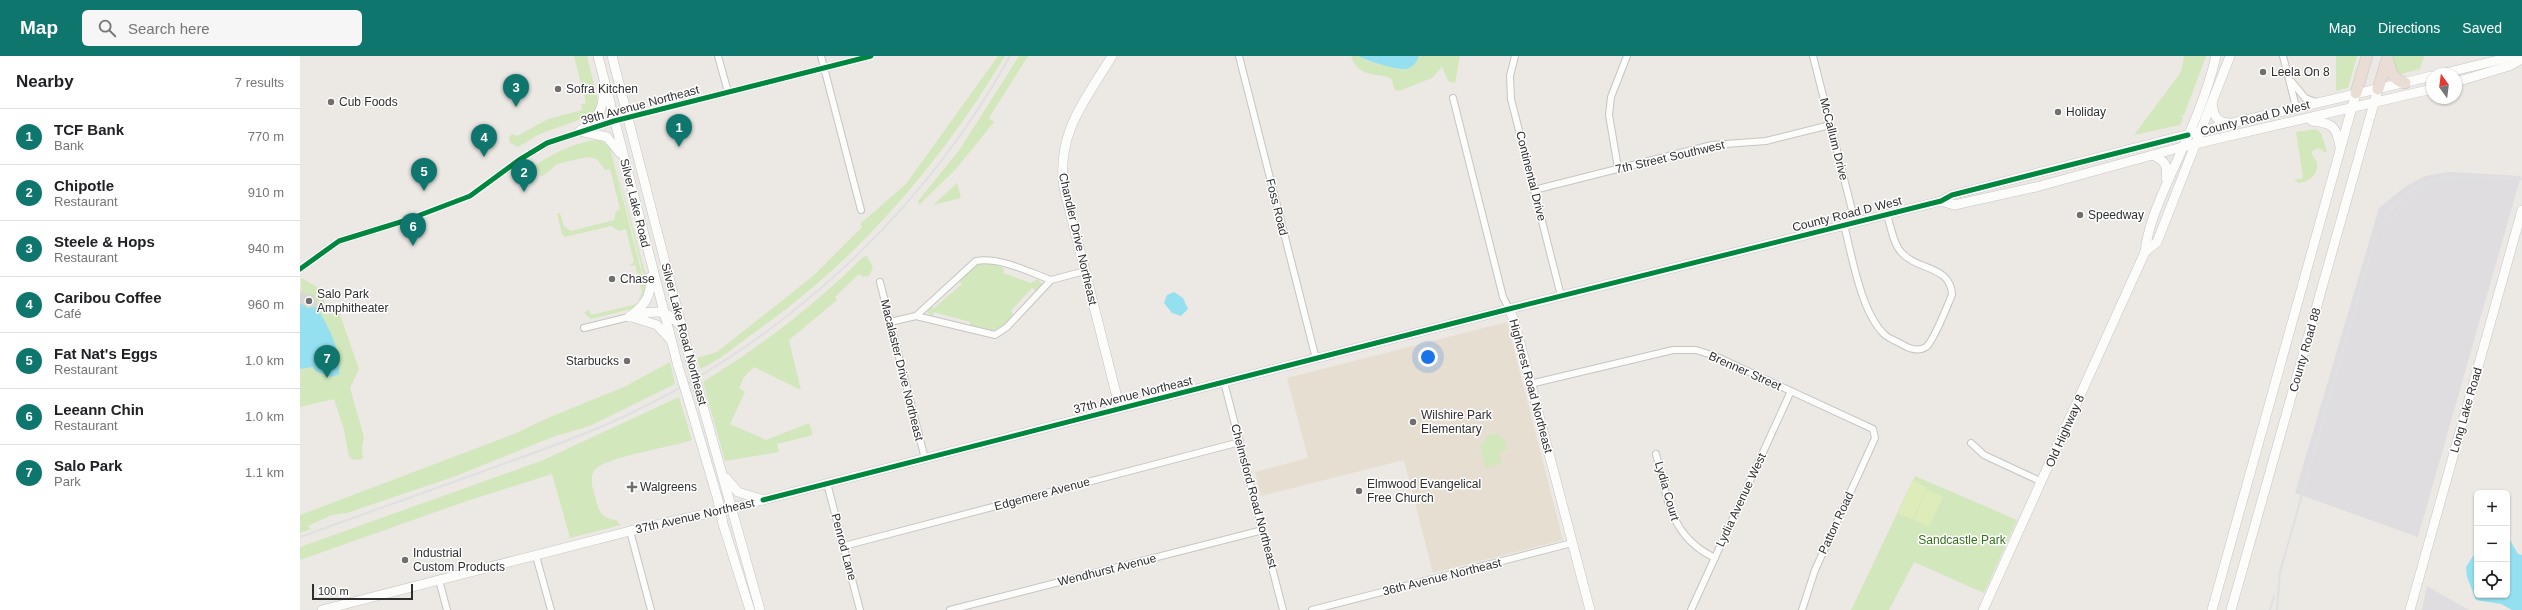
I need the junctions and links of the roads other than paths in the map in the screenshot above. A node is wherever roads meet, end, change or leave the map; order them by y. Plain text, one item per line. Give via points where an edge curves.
1 (598, 56) edge
2 (612, 56) edge
3 (718, 56) edge
4 (821, 56) edge
5 (871, 56) edge
6 (1112, 56) edge
7 (1239, 56) edge
8 (1515, 56) edge
9 (1627, 56) edge
10 (1813, 56) edge
11 (2216, 56) edge
12 (2230, 56) edge
13 (2283, 56) edge
14 (2367, 56) edge
15 (2388, 57) edge
16 (2522, 58) edge
17 (824, 68) junction
18 (2462, 69) edge
19 (2288, 76) junction
20 (603, 77) junction
21 (2426, 78) edge
22 (2462, 80) edge
23 (2405, 83) junction
24 (2378, 89) junction
25 (2426, 90) edge
26 (728, 92) junction
27 (2356, 93) junction
28 (1453, 98) dead end
29 (2212, 102) junction
30 (2318, 103) junction
31 (2376, 103) junction
32 (2296, 107) junction
33 (2352, 108) junction
34 (628, 118) junction
35 (2302, 120) junction
36 (614, 121) junction
37 (2232, 123) junction
38 (1830, 125) junction
39 (580, 131) junction
40 (2200, 132) junction
41 (2188, 135) junction
42 (2196, 144) junction
43 (2182, 147) junction
44 (2341, 151) junction
45 (2153, 155) junction
46 (624, 158) junction
47 (1618, 168) junction
48 (2163, 189) junction
49 (1534, 190) junction
50 (1941, 201) junction
51 (861, 210) dead end
52 (2522, 210) edge
53 (1887, 215) junction
54 (1855, 222) junction
55 (1844, 225) junction
56 (2145, 252) junction
57 (648, 256) junction
58 (300, 269) edge
59 (1085, 271) junction
60 (1051, 280) junction
61 (880, 282) dead end
62 (1561, 296) junction
63 (1509, 309) junction
64 (664, 313) junction
65 (916, 316) junction
66 (628, 317) junction
67 (890, 322) junction
68 (681, 326) junction
69 (584, 328) dead end
70 (670, 339) junction
71 (1316, 358) junction
72 (1224, 382) junction
73 (1530, 384) junction
74 (1791, 391) junction
75 (1120, 409) junction
76 (1875, 438) joint
77 (1240, 442) junction
78 (1971, 443) dead end
79 (1656, 454) dead end
80 (924, 459) junction
81 (720, 468) junction
82 (2042, 482) junction
83 (827, 484) junction
84 (763, 500) junction
85 (731, 508) junction
86 (720, 511) junction
87 (1263, 530) junction
88 (630, 531) junction
89 (1572, 543) junction
90 (844, 546) junction
91 (536, 556) junction
92 (1715, 558) junction
93 (439, 580) junction
94 (1693, 609) edge
95 (322, 610) edge
96 (447, 610) edge
97 (551, 610) edge
98 (651, 610) edge
99 (750, 610) edge
100 (760, 610) edge
101 (860, 610) edge
102 (950, 610) edge
103 (1284, 610) edge
104 (1312, 610) edge
105 (1590, 610) edge
106 (1802, 610) edge
107 (1983, 610) edge
108 (2212, 610) edge
109 (2231, 610) edge
110 (2410, 610) edge

1 - 20 main road, Silver Lake Road
2 - 34 main road, Silver Lake Road Northeast
3 - 26 street
4 - 17 street
5 - 17 street, 39th Avenue Northeast
6 - 59 main road, Chandler Drive Northeast via 1072,123 1064,144 1061,165 1064,188
7 - 71 street, Foss Road
8 - 49 street, Continental Drive via 1510,76 1511,99
9 - 47 street via 1612,97 1609,115
10 - 38 street, McCallum Drive
11 - 41 main road, Old Highway 8
12 - 29 main road, Old Highway 8
13 - 19 street
14 - 27 highway
15 - 23 highway via 2394,77
15 - 24 highway
16 - 18 main road via 2507,58
16 - 22 main road via 2509,66
17 - 26 street, 39th Avenue Northeast
17 - 51 street
19 - 30 street via 2305,98
19 - 32 street
20 - 36 main road, Silver Lake Road
20 - 39 main road via 604,104 597,118
21 - 23 main road, County Road D West
23 - 24 main road, County Road D West
24 - 27 main road, County Road D West
24 - 31 main road, County Road 88
25 - 31 main road, County Road D West
26 - 34 street, 39th Avenue Northeast
27 - 30 main road, County Road D West
27 - 33 main road, County Road 88
28 - 63 street, Highcrest Road Northeast via 1503,297
29 - 37 main road via 2217,119 2227,124
29 - 40 main road, Old Highway 8
30 - 32 main road, County Road D West
31 - 33 main road, County Road D West
31 - 109 main road, County Road 88
32 - 37 main road, County Road D West
33 - 35 main road, County Road D West
33 - 44 main road, County Road 88
34 - 36 street, 39th Avenue Northeast
34 - 68 main road, Silver Lake Road Northeast
35 - 42 main road, County Road D West
35 - 44 main road via 2323,122 2332,126
36 - 39 street, 39th Avenue Northeast
36 - 46 main road, Silver Lake Road
37 - 40 main road, County Road D West
38 - 47 street, 7th Street Southwest via 1766,141 1712,146
38 - 54 street, McCallum Drive
39 - 46 main road via 607,136
39 - 58 street, 39th Avenue Northeast via 538,148 477,192 458,202 339,241
40 - 41 main road, County Road D West
40 - 42 main road, Old Highway 8
41 - 43 main road, Old Highway 8
41 - 50 main road, County Road D West via 1952,195
42 - 43 main road, County Road D West
42 - 56 main road, Old Highway 8 via 2157,242
43 - 45 main road, County Road D West
43 - 48 main road, Old Highway 8
44 - 108 main road, County Road 88
45 - 48 main road via 2167,167
45 - 50 main road, County Road D West via 1968,202 1954,205
46 - 57 main road, Silver Lake Road
47 - 49 street, 7th Street Southwest
48 - 56 main road, Old Highway 8 via 2147,236
49 - 62 street, Continental Drive
50 - 53 main road, County Road D West
52 - 110 main road, Long Lake Road
53 - 54 main road, County Road D West
53 - 55 street via 1901,252 1944,275 1950,280 1952,287 1952,295 1932,338 1927,346 1920,350 1910,349 1884,334 1873,319 1864,299
54 - 55 main road, County Road D West
55 - 62 main road, County Road D West
56 - 82 main road, Old Highway 8
57 - 64 main road, Silver Lake Road
57 - 66 main road via 651,289 649,297 642,307
59 - 60 street
59 - 75 main road, Chandler Drive Northeast
60 - 65 street via 986,259 976,261
60 - 65 street via 1007,327 994,335
61 - 67 street, Macalaster Drive Northeast
62 - 63 main road, County Road D West
63 - 71 main road, 37th Avenue Northeast
63 - 73 main road, Highcrest Road Northeast
64 - 66 main road via 652,311
64 - 68 main road via 671,315
64 - 70 main road, Silver Lake Road
65 - 67 street
66 - 69 street
66 - 70 main road via 654,324
67 - 80 street, Macalaster Drive Northeast
68 - 81 main road, Silver Lake Road Northeast, bridge
70 - 86 main road, Silver Lake Road, bridge
71 - 72 main road, 37th Avenue Northeast
72 - 75 main road, 37th Avenue Northeast
72 - 77 street, Chelmsford Road Northeast
73 - 74 street, Brenner Street via 1684,349 1715,356
73 - 89 main road, Highcrest Road Northeast
74 - 76 street, Brenner Street via 1870,426 1875,432
74 - 92 street, Lydia Avenue West
75 - 80 main road, 37th Avenue Northeast
76 - 106 street, Patton Road via 1815,570
77 - 87 street, Chelmsford Road Northeast
77 - 90 street, Edgemere Avenue
78 - 82 street via 1984,455
79 - 92 street, Lydia Court via 1677,527 1691,544
80 - 83 main road, 37th Avenue Northeast
81 - 84 main road via 735,490
81 - 85 main road, Silver Lake Road Northeast
82 - 107 main road, Old Highway 8
83 - 84 main road, 37th Avenue Northeast
83 - 90 street, Penrod Lane
84 - 85 main road, 37th Avenue Northeast
85 - 86 main road, 37th Avenue Northeast
85 - 100 main road, Silver Lake Road Northeast
86 - 88 main road, 37th Avenue Northeast
86 - 99 main road
87 - 102 street, Wendhurst Avenue
87 - 103 street, Chelmsford Road Northeast
88 - 91 main road, 37th Avenue Northeast
88 - 98 street
89 - 104 street, 36th Avenue Northeast
89 - 105 main road, Highcrest Road Northeast
90 - 101 street, Penrod Lane
91 - 93 main road, 37th Avenue Northeast
91 - 97 street
92 - 94 street, Lydia Avenue West
93 - 95 main road, 37th Avenue Northeast
93 - 96 street

